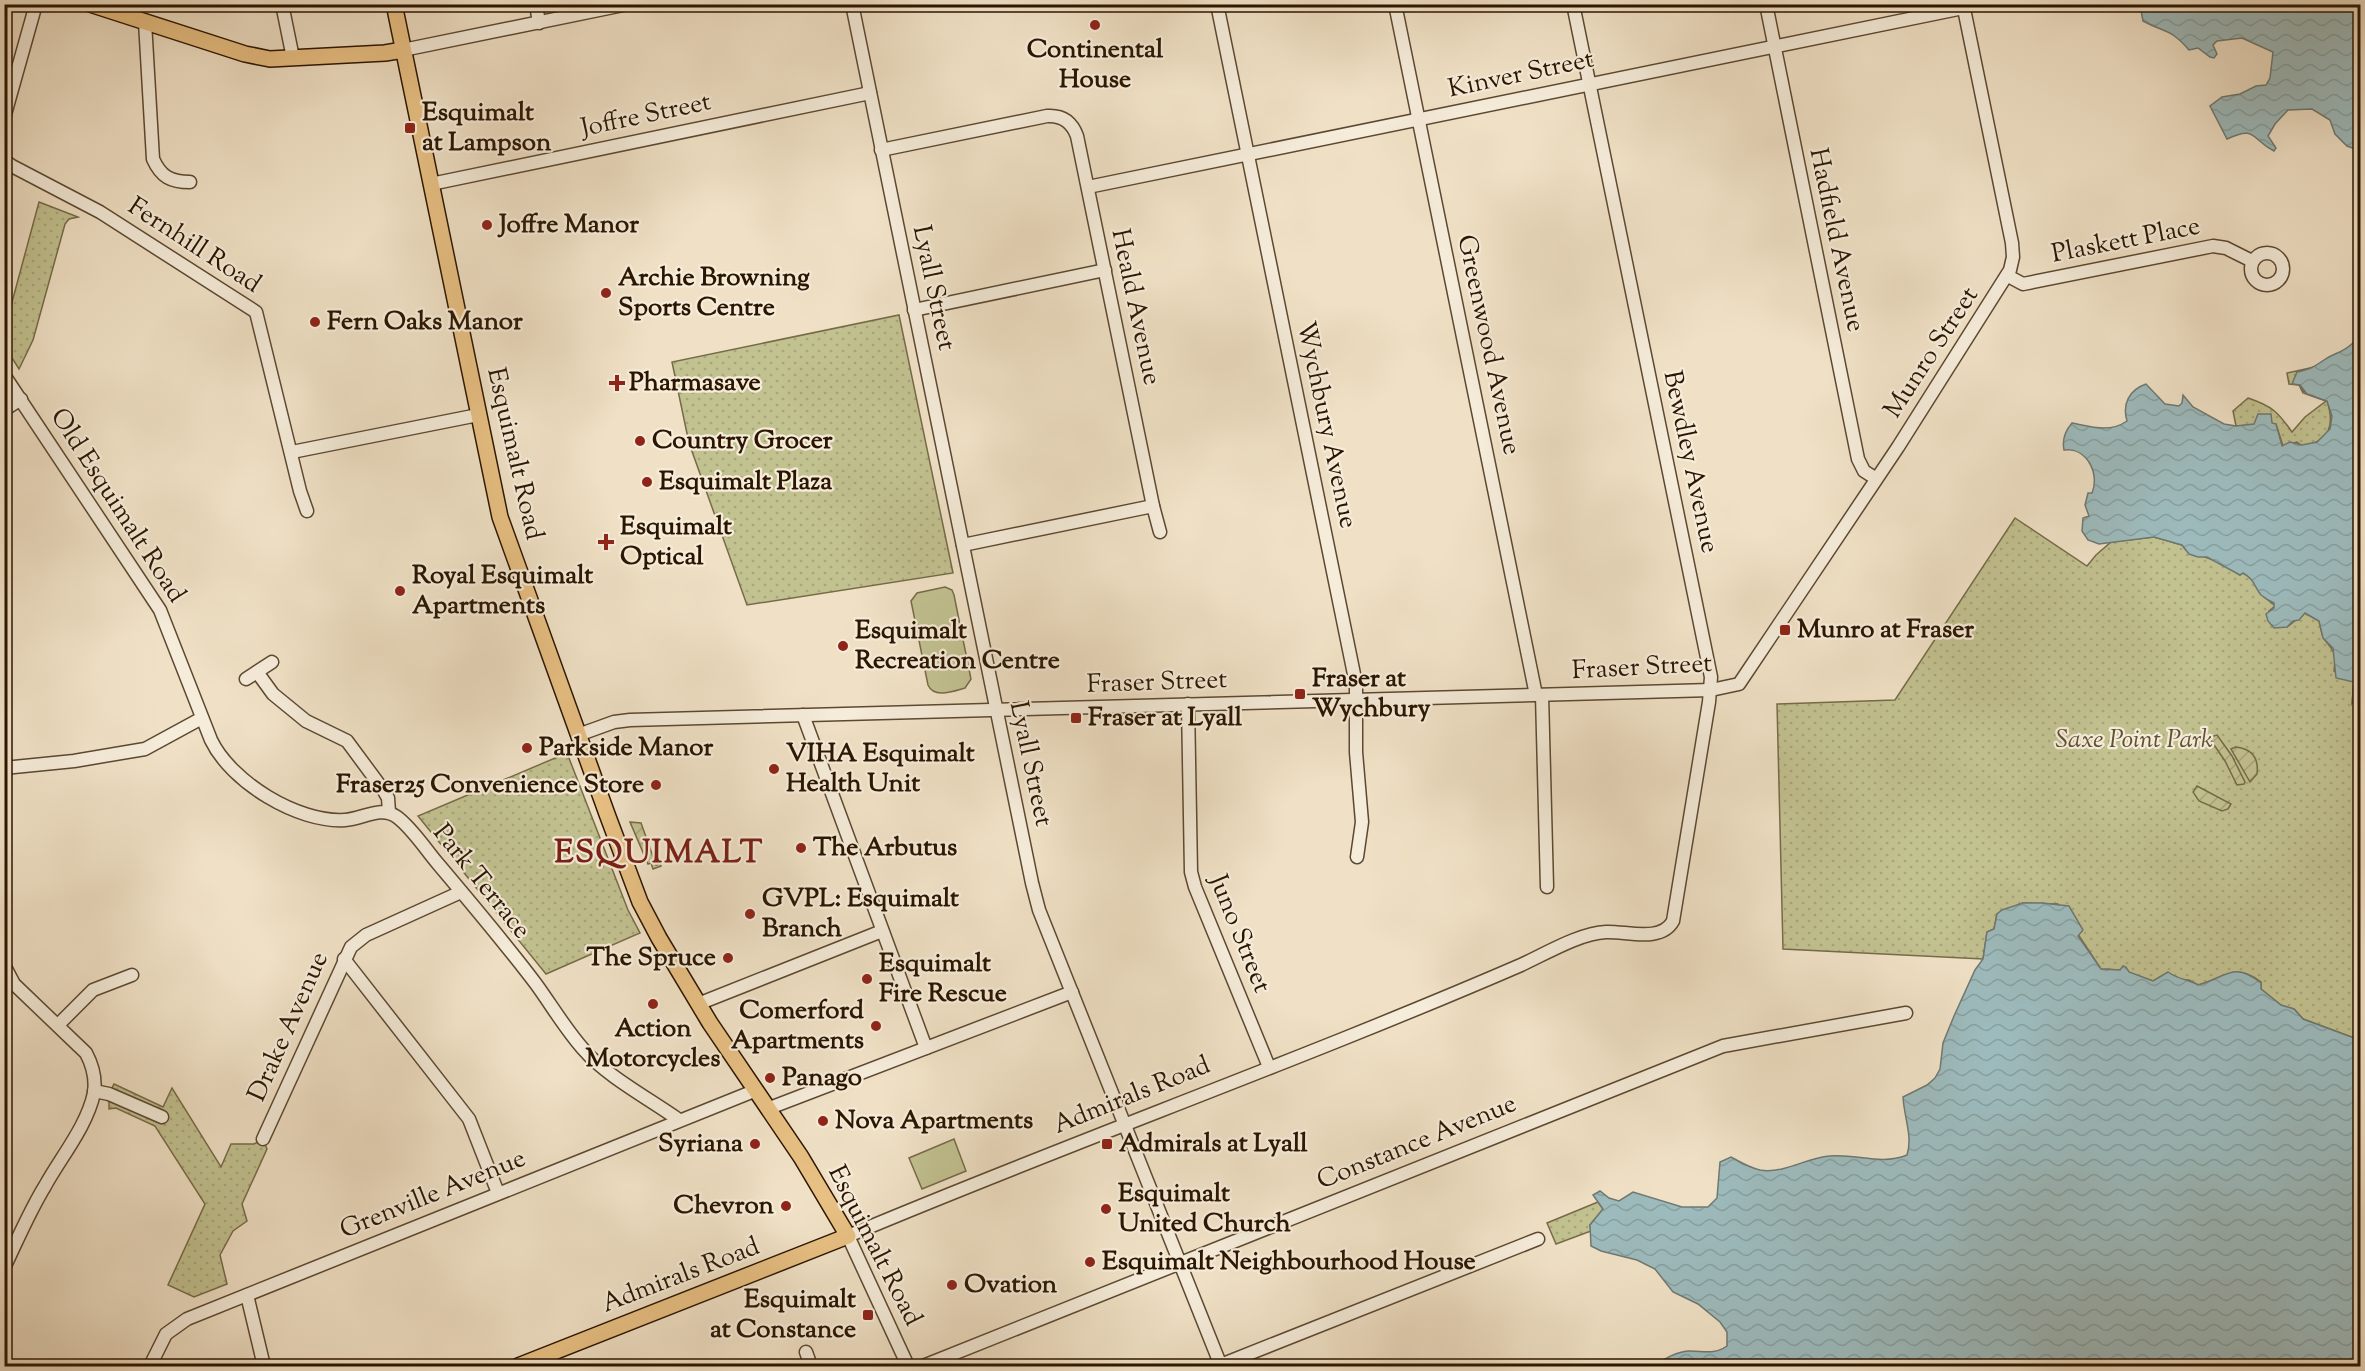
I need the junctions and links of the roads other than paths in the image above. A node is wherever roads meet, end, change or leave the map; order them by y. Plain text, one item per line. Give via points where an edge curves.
1 (36, 4) edge
2 (90, 4) edge
3 (282, 4) edge
4 (394, 4) edge
5 (536, 4) edge
6 (628, 4) edge
7 (852, 4) edge
8 (1217, 4) edge
9 (1395, 4) edge
10 (1573, 4) edge
11 (1766, 4) edge
12 (1963, 6) edge
13 (145, 22) junction
14 (539, 23) junction
15 (1774, 46) junction
16 (403, 50) junction
17 (293, 58) junction
18 (1589, 84) junction
19 (870, 93) junction
20 (4, 118) edge
21 (1419, 119) junction
22 (881, 150) junction
23 (1248, 154) junction
24 (4, 160) edge
25 (190, 182) dead end
26 (431, 184) junction
27 (1088, 187) junction
28 (2252, 261) dead end
29 (1105, 270) junction
30 (2008, 276) junction
31 (914, 310) junction
32 (4, 375) edge
33 (21, 399) junction
34 (4, 410) edge
35 (478, 415) junction
36 (292, 453) junction
37 (1875, 478) junction
38 (1153, 506) junction
39 (307, 511) dead end
40 (1160, 532) dead end
41 (963, 545) junction
42 (272, 662) dead end
43 (257, 672) junction
44 (246, 679) dead end
45 (1738, 684) joint
46 (1711, 690) junction
47 (1539, 695) junction
48 (1355, 700) junction
49 (1188, 704) junction
50 (996, 710) junction
51 (803, 715) junction
52 (202, 718) junction
53 (578, 735) junction
54 (5, 768) edge
55 (4, 778) edge
56 (389, 812) junction
57 (1358, 857) dead end
58 (1547, 887) dead end
59 (461, 892) junction
60 (1667, 929) joint
61 (882, 931) junction
62 (344, 959) junction
63 (4, 965) edge
64 (132, 975) dead end
65 (1072, 992) junction
66 (698, 1004) junction
67 (1906, 1013) dead end
68 (58, 1025) junction
69 (926, 1048) junction
70 (1269, 1067) junction
71 (94, 1091) junction
72 (754, 1091) junction
73 (767, 1109) junction
74 (162, 1118) dead end
75 (679, 1120) junction
76 (1125, 1124) junction
77 (263, 1139) dead end
78 (498, 1193) junction
79 (848, 1236) junction
80 (1538, 1239) dead end
81 (1180, 1262) junction
82 (4, 1268) edge
83 (247, 1295) junction
84 (806, 1352) dead end
85 (150, 1366) edge
86 (264, 1366) edge
87 (518, 1366) edge
88 (811, 1366) edge
89 (908, 1366) edge
90 (923, 1366) edge
91 (1220, 1366) edge

1 - 20 street
2 - 13 main road
3 - 17 street
4 - 16 main road, Esquimalt Road
5 - 14 street
6 - 14 street
7 - 19 street, Lyall Street
8 - 23 street, Wychbury Avenue
9 - 21 street, Greenwood Avenue
10 - 18 street, Bewdley Avenue
11 - 15 street, Hadfield Avenue
12 - 15 street, Kinver Street
12 - 30 street, Munro Street via 2012,243
13 - 17 main road via 244,54
13 - 25 street via 153,159 168,178
14 - 16 street
15 - 18 street, Kinver Street
15 - 37 street, Hadfield Avenue via 1858,459 1864,471
16 - 17 main road
16 - 26 main road, Esquimalt Road
18 - 21 street, Kinver Street
18 - 46 street, Bewdley Avenue
19 - 22 street, Lyall Street
19 - 26 street, Joffre Street
21 - 23 street, Kinver Street
21 - 47 street, Greenwood Avenue
22 - 27 street, Heald Avenue via 1047,116 1060,117 1075,130
22 - 31 street, Lyall Street
23 - 27 street, Kinver Street
23 - 48 street, Wychbury Avenue via 1356,684
24 - 36 street, Fernhill Road via 100,212 256,312
26 - 35 main road, Esquimalt Road
27 - 29 street, Heald Avenue
28 - 30 street, Plaskett Place via 2213,246 2023,284
29 - 31 street
29 - 38 street, Heald Avenue
30 - 37 street, Munro Street
31 - 41 street, Lyall Street
32 - 33 street, Old Esquimalt Road
33 - 34 street
33 - 52 street, Old Esquimalt Road via 158,607
35 - 36 street
35 - 53 main road, Esquimalt Road via 500,517
36 - 39 street, Fernhill Road
37 - 45 street, Munro Street
38 - 40 street, Heald Avenue
38 - 41 street
41 - 50 street, Lyall Street
42 - 43 street
43 - 44 street
43 - 56 street, Park Terrace via 271,691 306,721 352,746 388,798
45 - 46 street, Fraser Street
46 - 47 street, Fraser Street
46 - 60 street, Bewdley Avenue via 1675,915
47 - 48 street, Fraser Street
47 - 58 street, Greenwood Avenue
48 - 49 street, Fraser Street
48 - 57 street, Wychbury Avenue via 1362,822
49 - 50 street, Fraser Street
49 - 70 street, Juno Street via 1191,872
50 - 51 street, Fraser Street
50 - 65 street, Lyall Street via 1039,910
51 - 53 street, Fraser Street via 625,720
51 - 61 street
52 - 54 street via 145,749
52 - 56 street, Old Esquimalt Road via 223,760 274,802 334,820
53 - 66 main road, Esquimalt Road via 640,902
54 - 55 street
56 - 59 street, Park Terrace via 402,821
59 - 62 street, Drake Avenue via 366,936 351,947
59 - 75 street, Park Terrace via 585,1052
60 - 70 street, Admirals Road via 1653,934 1606,932 1585,937
61 - 66 street
61 - 69 street
62 - 77 street, Drake Avenue
62 - 78 street via 469,1119
63 - 68 street via 14,984
64 - 68 street via 93,990
65 - 69 street
65 - 76 street, Lyall Street
66 - 72 main road, Esquimalt Road
67 - 81 street, Constance Avenue via 1723,1046
68 - 71 street via 89,1059
69 - 73 street
70 - 76 street, Admirals Road
71 - 74 street
71 - 82 street via 82,1122 40,1194
72 - 73 main road, Esquimalt Road
72 - 75 street, Grenville Avenue
73 - 79 main road, Esquimalt Road
75 - 78 street, Grenville Avenue
76 - 79 street, Admirals Road
76 - 81 street, Lyall Street
78 - 83 street, Grenville Avenue
79 - 87 main road, Admirals Road
79 - 89 street, Esquimalt Road
80 - 91 street
81 - 90 street, Constance Avenue
81 - 91 street, Lyall Street
83 - 85 street, Grenville Avenue via 176,1325
83 - 86 street
84 - 88 street

